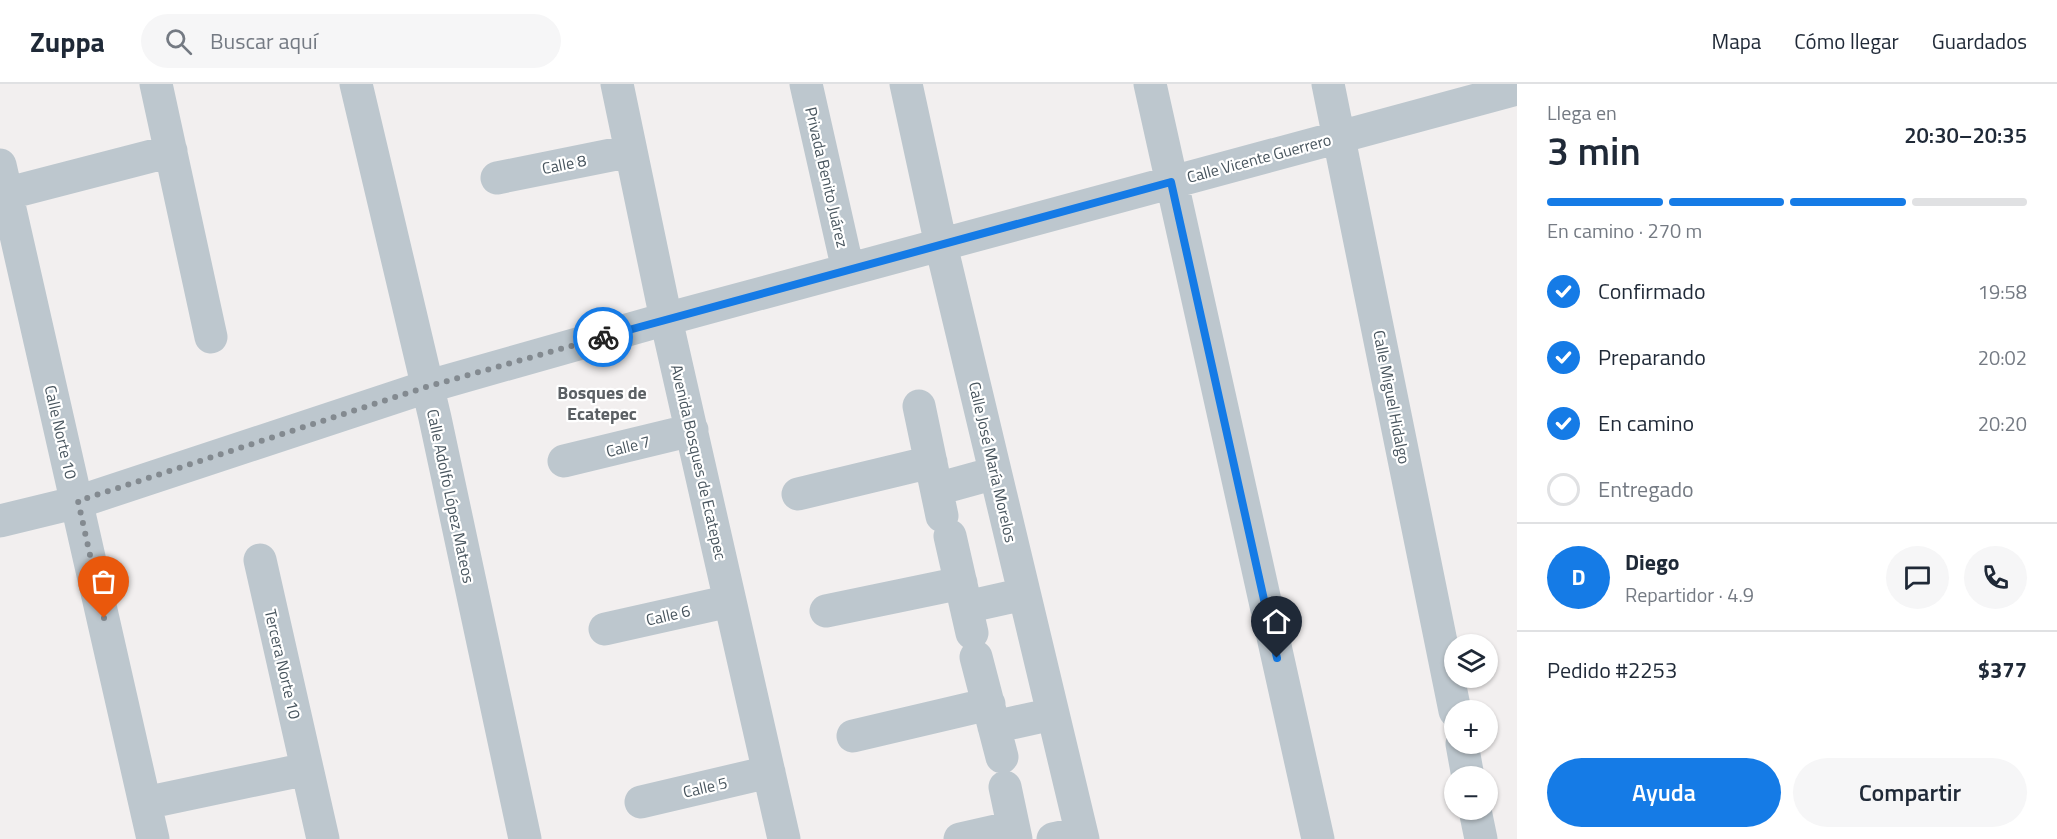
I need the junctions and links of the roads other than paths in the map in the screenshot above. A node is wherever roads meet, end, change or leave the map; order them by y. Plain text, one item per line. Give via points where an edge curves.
1 (156, 84) edge
2 (356, 84) edge
3 (617, 84) edge
4 (806, 84) edge
5 (906, 84) edge
6 (1150, 84) edge
7 (1328, 84) edge
8 (1517, 88) edge
9 (1339, 136) junction
10 (171, 151) junction
11 (631, 151) junction
12 (497, 178) dead end
13 (3, 179) edge
14 (1171, 182) junction
15 (941, 245) junction
16 (848, 270) junction
17 (666, 320) junction
18 (211, 337) dead end
19 (426, 387) junction
20 (919, 406) dead end
21 (692, 430) junction
22 (564, 461) dead end
23 (996, 473) junction
24 (798, 494) dead end
25 (78, 501) junction
26 (940, 501) junction
27 (0, 521) edge
28 (260, 560) dead end
29 (1024, 594) junction
30 (730, 601) junction
31 (826, 611) dead end
32 (969, 620) junction
33 (605, 629) dead end
34 (1453, 700) edge
35 (1053, 714) junction
36 (852, 736) dead end
37 (998, 744) junction
38 (307, 769) junction
39 (769, 772) junction
40 (641, 802) dead end
41 (145, 803) junction
42 (1477, 820) edge
43 (1015, 833) edge
44 (1072, 837) edge
45 (153, 839) edge
46 (323, 839) edge
47 (525, 839) edge
48 (784, 839) edge
49 (960, 839) edge
50 (1318, 839) edge
51 (1481, 839) edge

1 - 10 street
2 - 19 street, Calle Adolfo López Mateos
3 - 11 street, Avenida Bosques de Ecatepec
4 - 16 street, Privada Benito Juárez
5 - 15 street, Calle José María Morelos
6 - 14 street
7 - 9 street, Calle Miguel Hidalgo
8 - 9 street, Calle Vicente Guerrero
9 - 14 street, Calle Vicente Guerrero
9 - 34 street, Calle Miguel Hidalgo
10 - 13 street
10 - 18 street
11 - 12 street, Calle 8
11 - 17 street, Avenida Bosques de Ecatepec
13 - 25 street, Calle Norte 10
14 - 15 street, Calle Vicente Guerrero
14 - 50 street
15 - 16 street, Calle Vicente Guerrero
15 - 23 street, Calle José María Morelos
16 - 17 street, Calle Vicente Guerrero
17 - 19 street, Calle Vicente Guerrero
17 - 21 street, Avenida Bosques de Ecatepec
19 - 25 street, Calle Vicente Guerrero
19 - 47 street, Calle Adolfo López Mateos
20 - 26 street
21 - 22 street, Calle 7
21 - 30 street, Avenida Bosques de Ecatepec
23 - 26 street
23 - 29 street, Calle José María Morelos
24 - 26 street
25 - 27 street, Calle Vicente Guerrero
25 - 41 street, Calle Norte 10
26 - 32 street
28 - 38 street, Tercera Norte 10
29 - 32 street
29 - 35 street, Calle José María Morelos
30 - 33 street, Calle 6
30 - 39 street, Avenida Bosques de Ecatepec
31 - 32 street
32 - 37 street
35 - 37 street
35 - 44 street, Calle José María Morelos
36 - 37 street
37 - 43 street
38 - 41 street
38 - 46 street, Tercera Norte 10
39 - 40 street, Calle 5
39 - 48 street, Avenida Bosques de Ecatepec
41 - 45 street, Calle Norte 10
42 - 51 street
43 - 49 street

